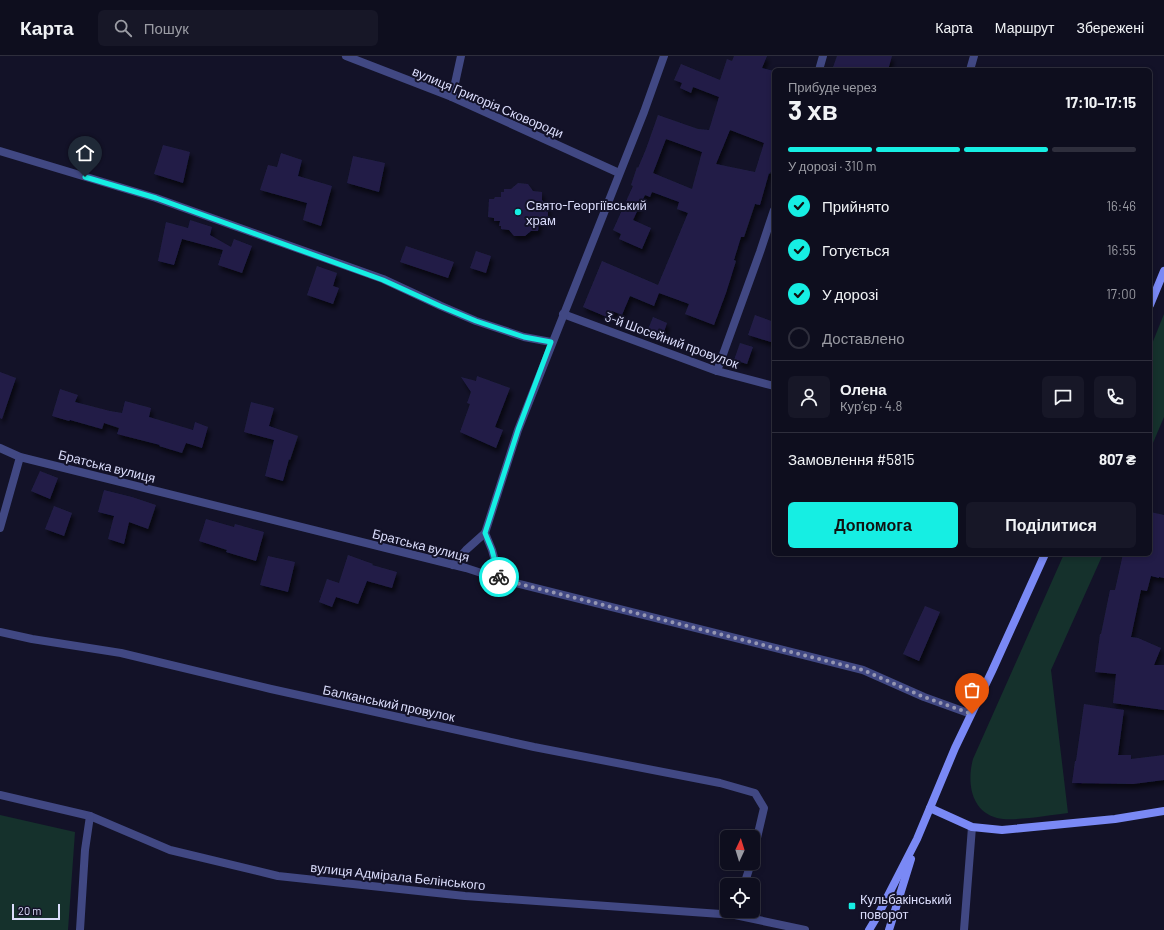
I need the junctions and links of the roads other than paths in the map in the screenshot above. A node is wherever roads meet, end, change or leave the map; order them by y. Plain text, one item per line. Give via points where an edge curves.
1 (346, 56) edge
2 (461, 56) edge
3 (664, 56) edge
4 (823, 56) edge
5 (974, 56) edge
6 (820, 68) edge
7 (971, 68) edge
8 (452, 97) junction
9 (0, 151) edge
10 (619, 173) junction
11 (772, 216) edge
12 (1164, 271) edge
13 (1152, 300) edge
14 (563, 314) junction
15 (551, 342) junction
16 (718, 371) junction
17 (772, 385) edge
18 (0, 448) edge
19 (20, 457) junction
20 (0, 528) edge
21 (485, 533) junction
22 (1044, 556) edge
23 (453, 565) junction
24 (500, 579) junction
25 (0, 632) edge
26 (972, 714) junction
27 (0, 795) edge
28 (930, 808) junction
29 (1164, 812) edge
30 (90, 816) junction
31 (972, 826) junction
32 (759, 830) edge
33 (917, 839) junction
34 (720, 912) edge
35 (756, 918) edge
36 (80, 930) edge
37 (805, 930) edge
38 (869, 930) edge
39 (889, 930) edge
40 (964, 930) edge

1 - 8 street, вулиця Григорія Сковороди
2 - 8 street
3 - 10 street
4 - 6 street
5 - 7 street
8 - 10 street, вулиця Григорія Сковороди
9 - 15 street via 156,198 383,280 476,321 524,337
10 - 14 street
11 - 16 street
12 - 13 main road
14 - 15 street
14 - 16 street, 3-й Шосейний провулок
15 - 21 street via 518,430
16 - 17 street, 3-й Шосейний провулок
18 - 19 street, Братська вулиця
19 - 20 street
19 - 23 street, Братська вулиця
21 - 23 street
21 - 24 street
22 - 26 main road
23 - 24 street, Братська вулиця
24 - 26 street, Братська вулиця via 863,670 924,697
25 - 32 street, Балканський провулок via 121,653 534,747 720,783 755,793 764,808
26 - 28 main road
27 - 30 street, вулиця Адмірала Белінського
28 - 31 main road
28 - 33 main road
29 - 31 main road via 1002,830
30 - 34 street, вулиця Адмірала Белінського via 170,850 278,876 465,896
30 - 36 street via 85,850
31 - 40 street
33 - 38 main road
33 - 39 main road
35 - 37 street, вулиця Адмірала Белінського

